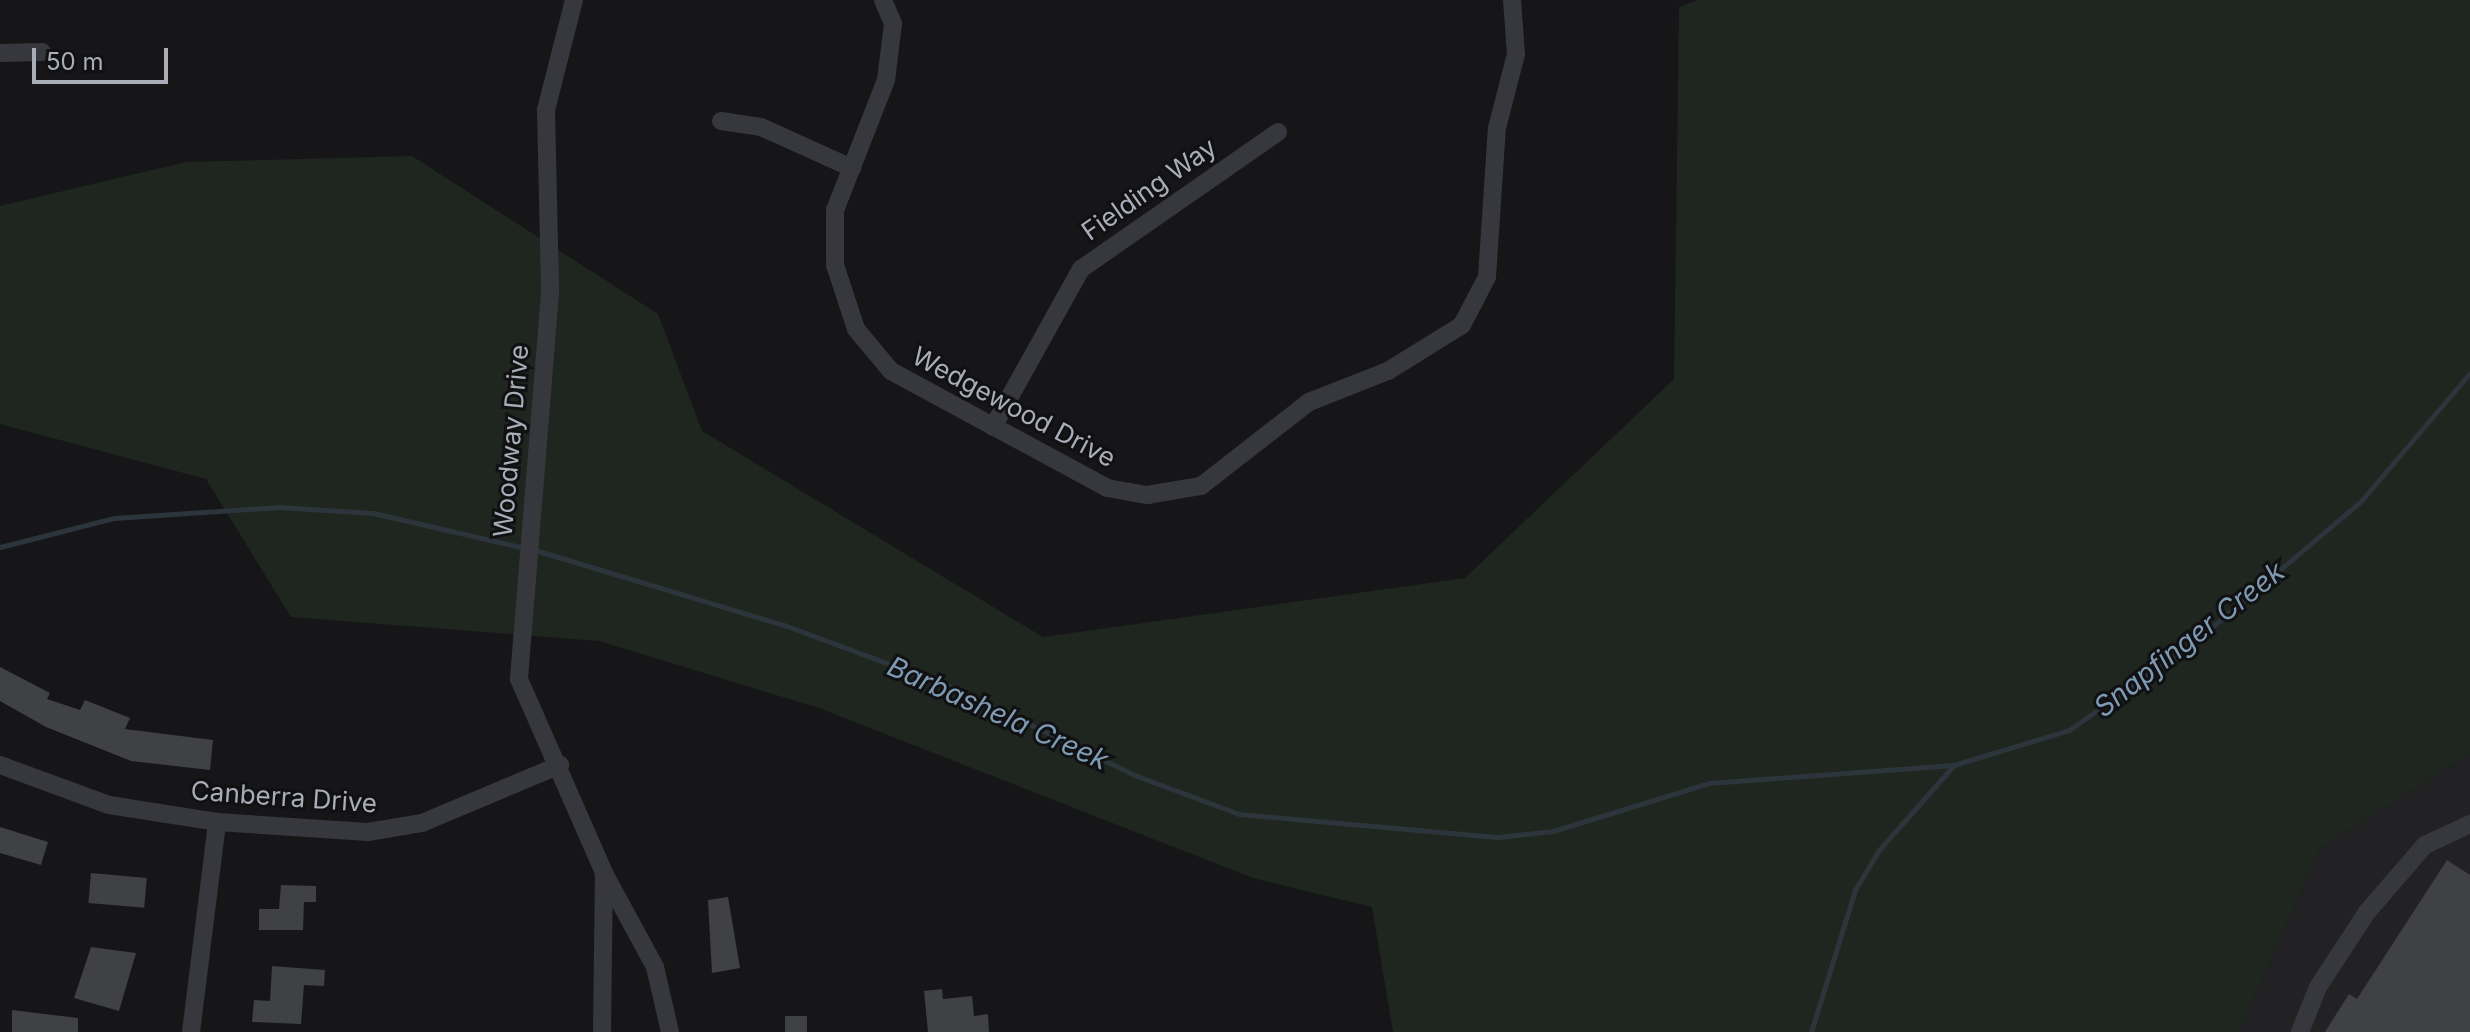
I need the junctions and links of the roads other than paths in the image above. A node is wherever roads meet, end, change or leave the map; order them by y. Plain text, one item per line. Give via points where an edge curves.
1 (574, 0) edge
2 (883, 0) edge
3 (1512, 0) edge
4 (42, 52) dead end
5 (0, 53) edge
6 (721, 121) dead end
7 (1278, 132) dead end
8 (852, 168) junction
9 (993, 427) junction
10 (0, 765) edge
11 (560, 765) junction
12 (217, 822) junction
13 (2470, 824) edge
14 (604, 873) junction
15 (191, 1032) edge
16 (602, 1032) edge
17 (670, 1032) edge
18 (2300, 1032) edge

1 - 11 street, Woodway Drive via 546,110 546,340 520,617 519,679
2 - 8 street, Wedgewood Drive via 893,24 886,80
3 - 9 street, Wedgewood Drive via 1516,54 1497,128 1487,277 1462,325 1388,371 1309,402 1254,449 1188,490 1147,495 1107,488
4 - 5 street
6 - 8 street via 761,127
7 - 9 street, Fielding Way via 1081,269
8 - 9 street, Wedgewood Drive via 835,210 835,265 856,329 891,371
10 - 12 street, Canberra Drive via 82,798
11 - 12 street, Canberra Drive via 465,808 396,829
11 - 14 street, Woodway Drive
12 - 15 street
13 - 18 street via 2425,845 2367,912 2318,987
14 - 16 street, Woodway Drive
14 - 17 street, Woodway Drive via 655,967

